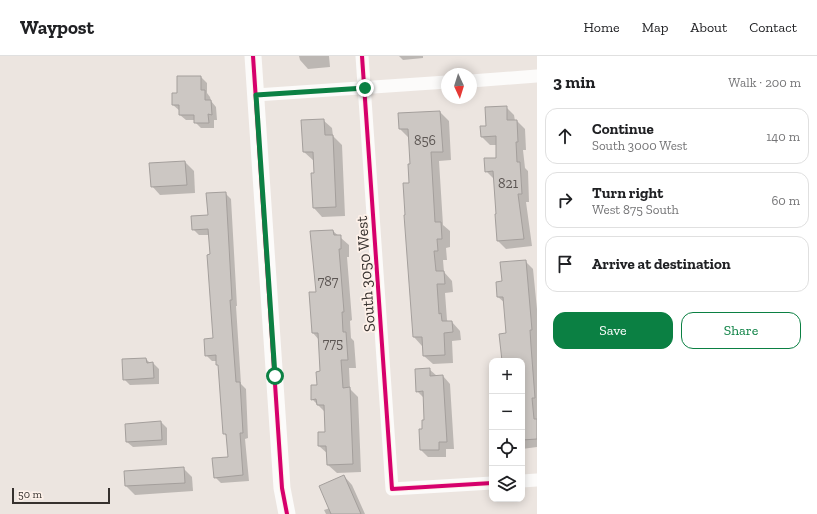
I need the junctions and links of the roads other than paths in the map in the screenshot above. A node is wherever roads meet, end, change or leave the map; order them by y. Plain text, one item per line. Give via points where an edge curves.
1 (253, 56) edge
2 (362, 56) edge
3 (537, 76) edge
4 (477, 81) edge
5 (441, 82) edge
6 (365, 88) junction
7 (256, 95) junction
8 (525, 480) edge
9 (537, 480) edge
10 (489, 483) edge
11 (287, 514) edge

1 - 7 main road
2 - 6 street, South 3050 West
3 - 4 street
5 - 6 street
6 - 7 street
6 - 10 street, South 3050 West via 392,490
7 - 11 main road via 282,488
8 - 9 street

